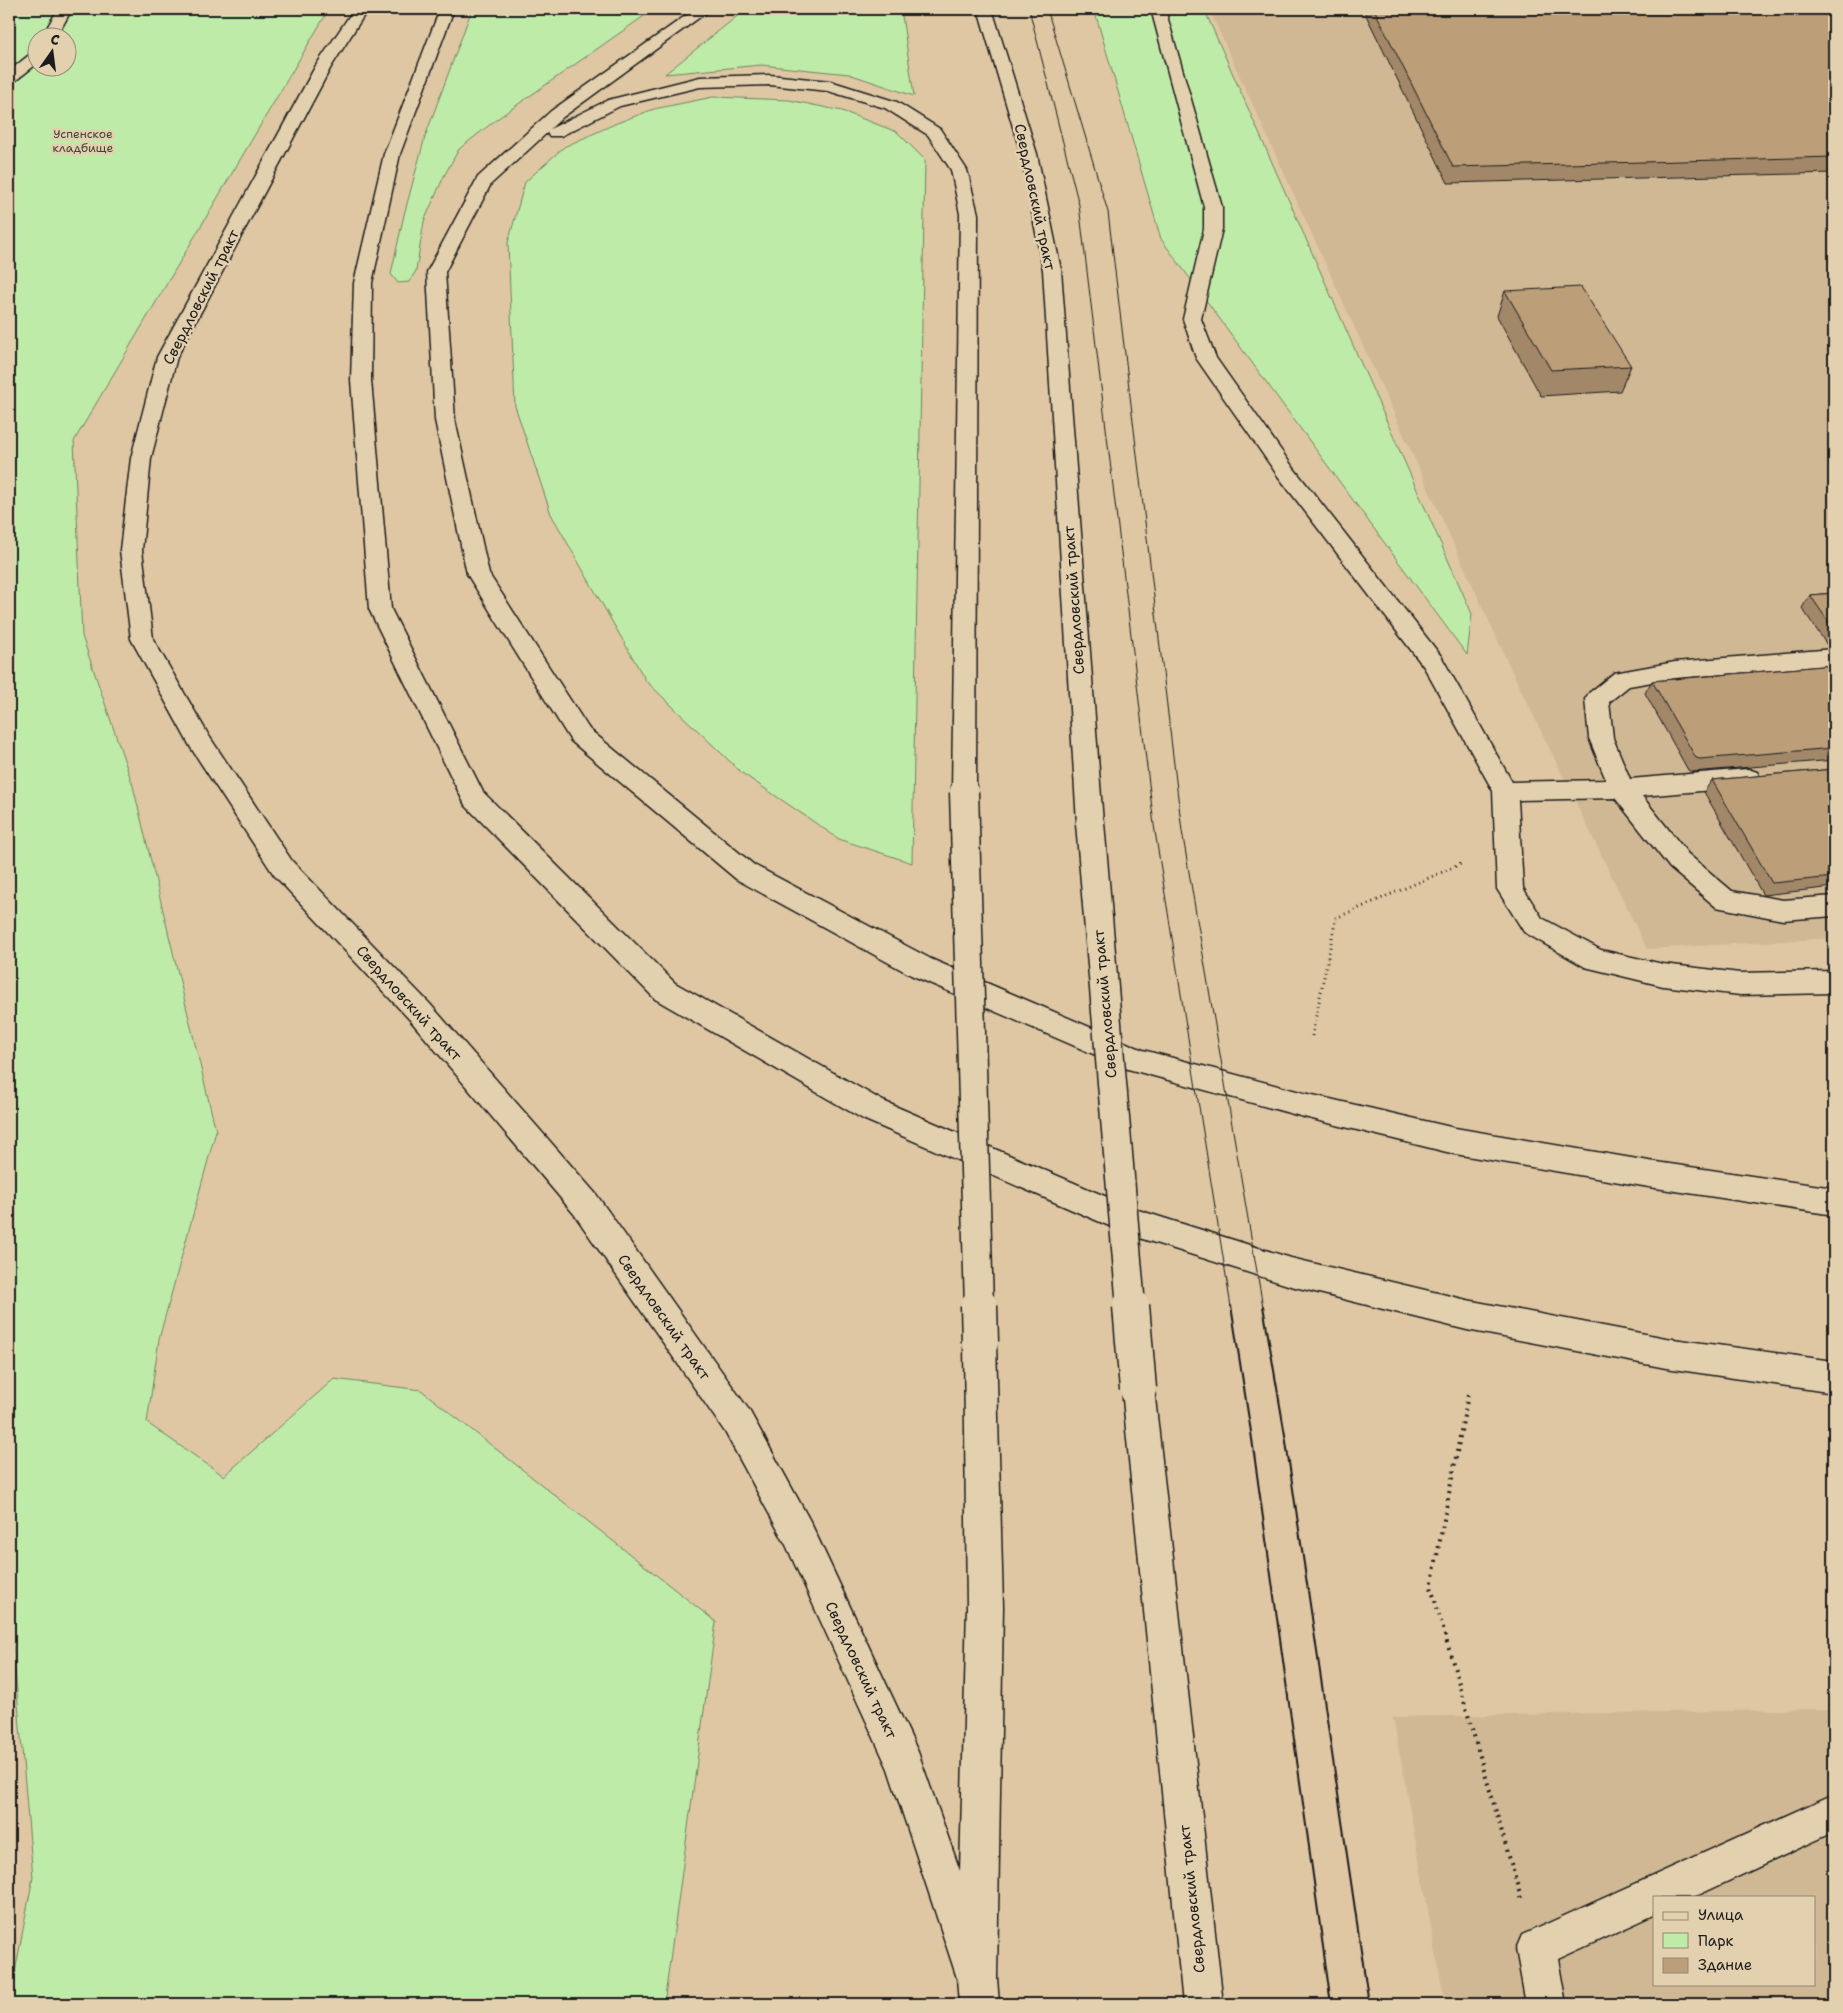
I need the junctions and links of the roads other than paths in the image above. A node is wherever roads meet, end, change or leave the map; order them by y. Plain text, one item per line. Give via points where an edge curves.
1 (67, 9) edge
2 (361, 9) edge
3 (446, 9) edge
4 (704, 9) edge
5 (986, 9) edge
6 (1158, 9) edge
7 (54, 28) edge
8 (28, 63) edge
9 (9, 78) edge
10 (484, 181) junction
11 (1834, 657) edge
12 (1767, 776) edge
13 (1622, 789) junction
14 (1505, 791) junction
15 (1834, 906) edge
16 (1834, 982) edge
17 (1834, 1202) edge
18 (1834, 1377) edge
19 (1834, 1814) edge
20 (975, 1996) edge
21 (1203, 2004) edge
22 (1546, 2004) edge

1 - 7 main road
2 - 20 main road, Свердловский тракт via 323,67 168,356 140,458 131,550 142,639 200,742 283,868 420,1012 585,1204 737,1421 798,1533 904,1765
3 - 18 main road via 392,154 363,282 361,380 380,609 474,798 665,990 873,1110 1130,1221 1291,1272 1467,1315 1666,1353
4 - 10 main road via 557,114
5 - 21 main road, Свердловский тракт, bridge via 1029,154 1052,270 1090,824 1138,1389
6 - 14 main road via 1213,207 1214,229 1192,319 1206,358 1285,471 1433,662
8 - 9 main road
10 - 17 main road via 436,272 445,420 478,574 580,735 745,872 921,967 1138,1061 1455,1141
10 - 20 main road, Свердловский тракт, bridge via 543,139 614,103 700,82 770,80 830,86 892,105 934,132 959,170 969,214 964,792 985,1607
11 - 13 main road via 1675,670 1622,680 1597,699 1601,738
12 - 13 main road
13 - 14 main road
13 - 15 main road via 1679,861 1725,900 1783,910
14 - 16 main road via 1510,889 1533,925 1595,959 1663,975 1740,984
19 - 22 main road via 1536,1949

